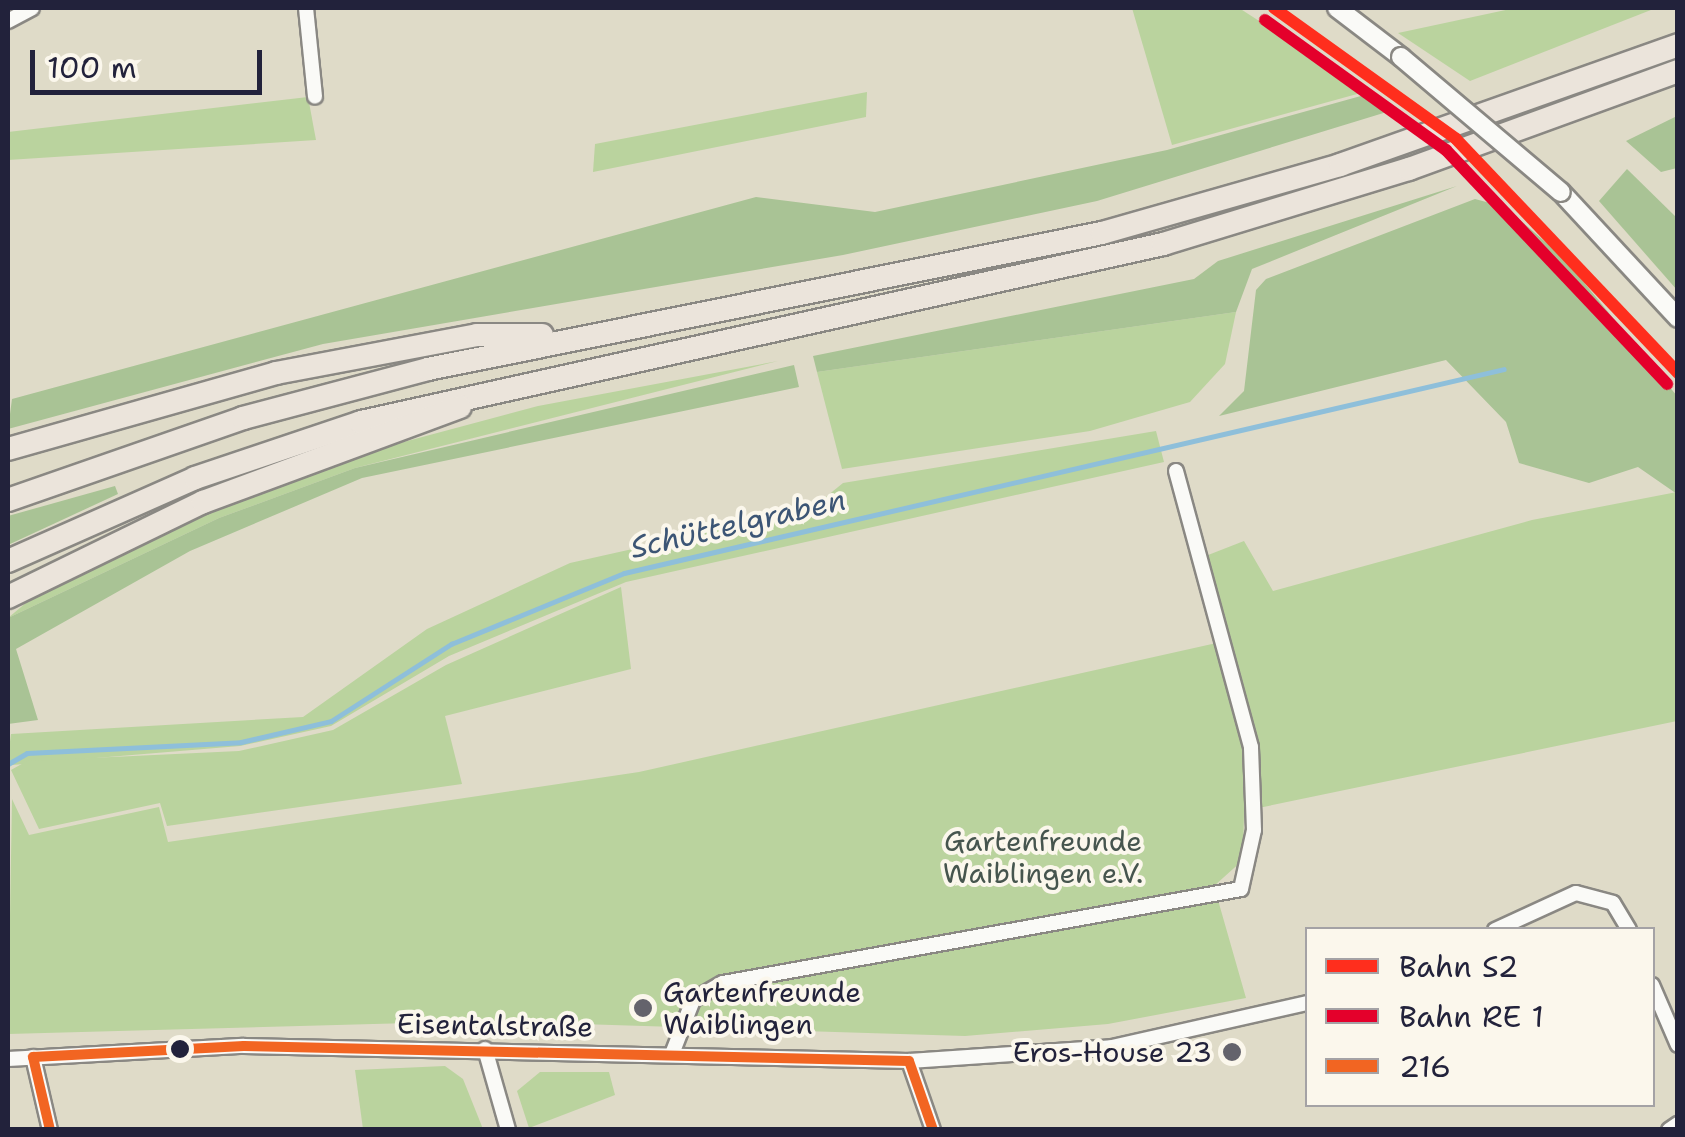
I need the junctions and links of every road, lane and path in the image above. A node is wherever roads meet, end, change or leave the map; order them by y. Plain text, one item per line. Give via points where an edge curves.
1 (32, 8) edge
2 (306, 8) edge
3 (1337, 8) edge
4 (8, 21) edge
5 (1678, 45) edge
6 (1678, 71) edge
7 (315, 97) dead end
8 (1678, 318) edge
9 (586, 335) junction
10 (509, 385) junction
11 (8, 449) edge
12 (1176, 471) dead end
13 (8, 500) edge
14 (8, 562) edge
15 (8, 597) edge
16 (1502, 927) edge
17 (1627, 927) edge
18 (1655, 993) edge
19 (1305, 1005) edge
20 (1678, 1045) edge
21 (485, 1049) junction
22 (672, 1054) junction
23 (33, 1057) junction
24 (8, 1060) edge
25 (909, 1061) junction
26 (1678, 1124) edge
27 (50, 1130) edge
28 (508, 1130) edge
29 (933, 1130) edge
30 (1669, 1130) edge

1 - 4 street
2 - 7 street
3 - 8 street, bridge via 1561,192
5 - 9 highway via 1340,165 1102,234
6 - 10 highway via 1409,169 1162,244
9 - 11 highway via 477,335 373,354 149,404
9 - 13 highway via 269,411
10 - 14 highway via 234,463
10 - 15 highway via 203,502
12 - 22 street via 1244,700 1254,830 1241,889 722,983 693,1000
16 - 17 street via 1576,893 1613,904
18 - 20 street
19 - 25 street, Eisentalstraße via 1112,1048
21 - 22 street, Eisentalstraße
21 - 23 street, Eisentalstraße via 244,1046
21 - 28 street
22 - 25 street, Eisentalstraße
23 - 24 street, Eisentalstraße
23 - 27 street
25 - 29 street
26 - 30 street

